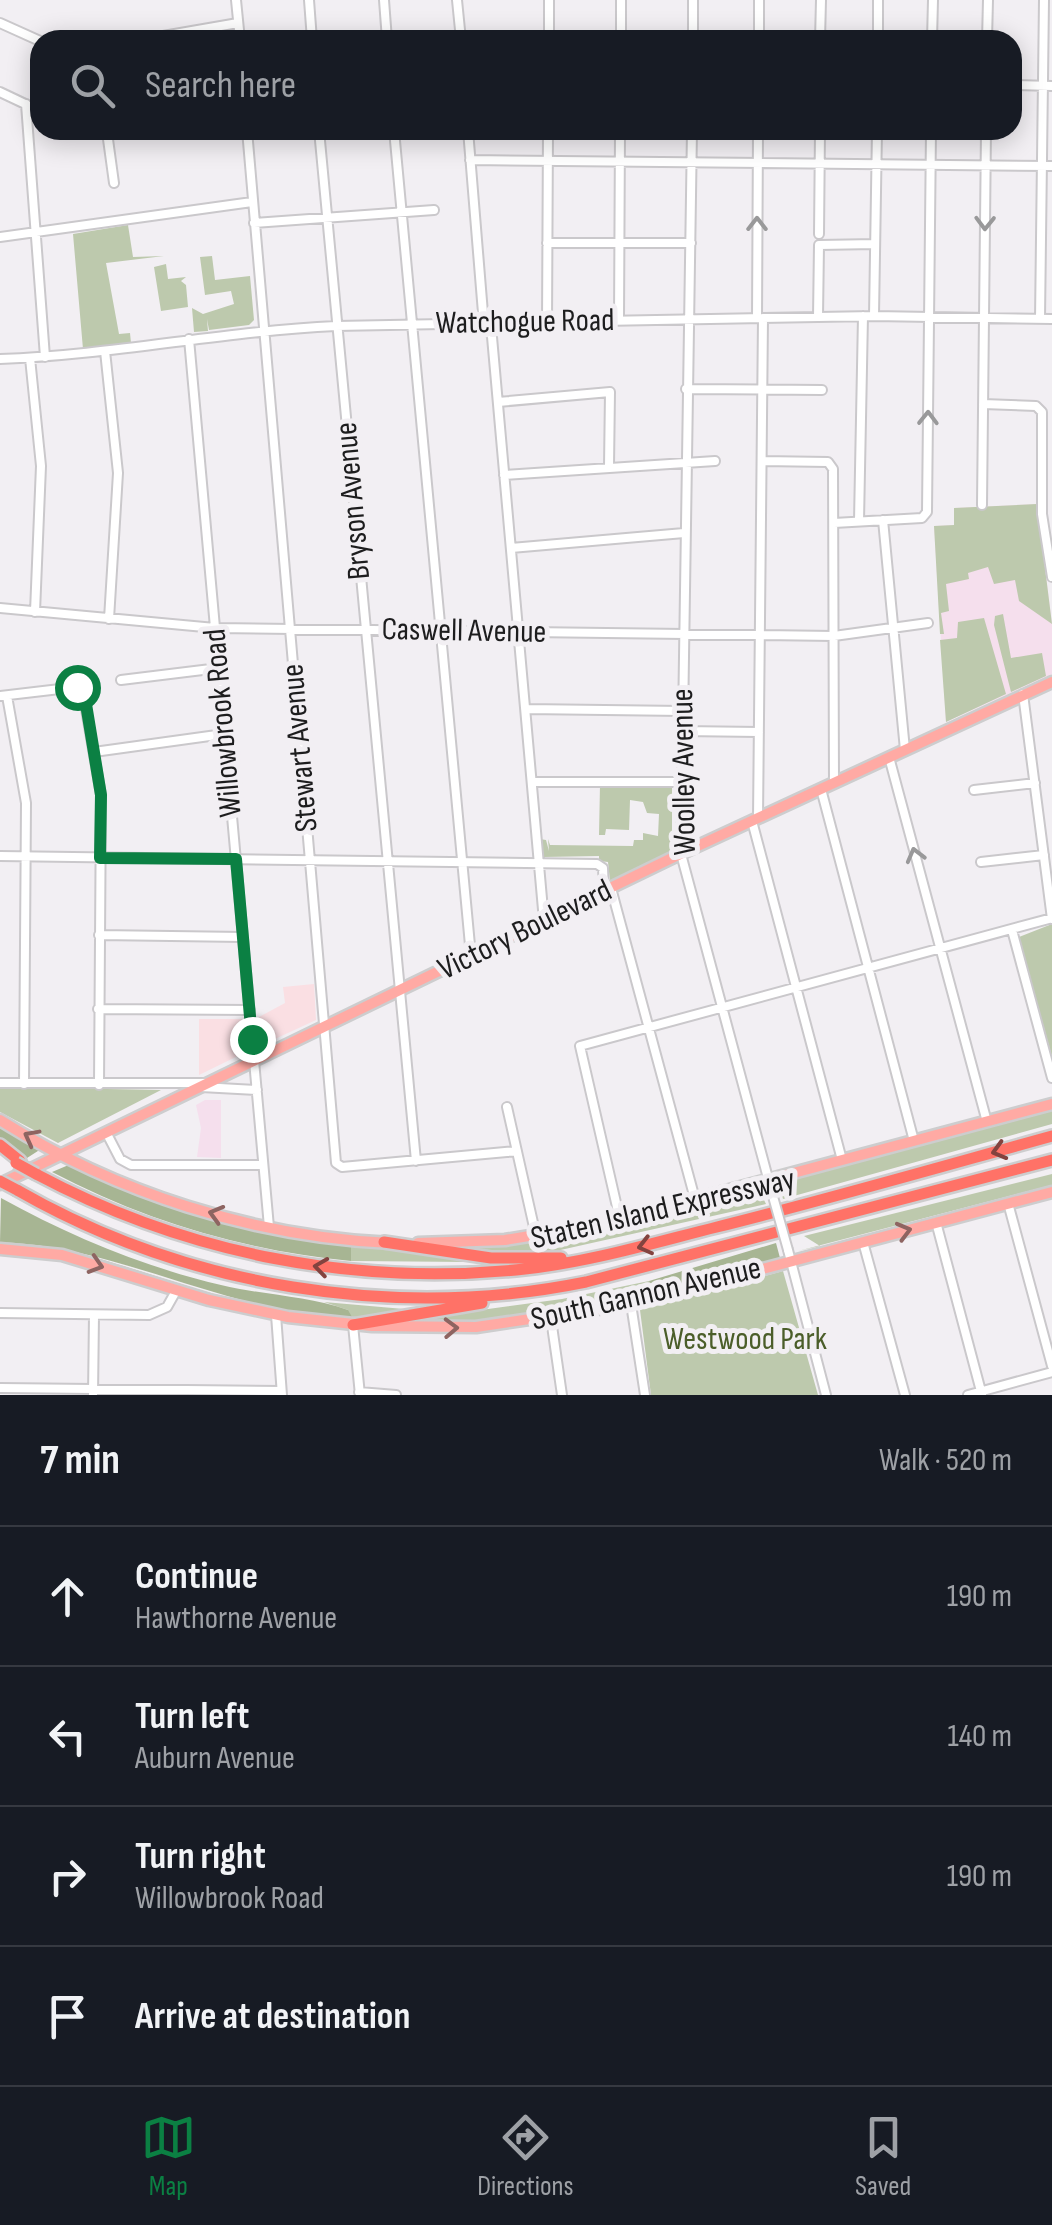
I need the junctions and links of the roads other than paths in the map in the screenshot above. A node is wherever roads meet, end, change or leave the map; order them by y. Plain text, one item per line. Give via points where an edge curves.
1 (236, 0) edge
2 (309, 0) edge
3 (384, 0) edge
4 (457, 0) edge
5 (549, 0) edge
6 (621, 0) edge
7 (693, 0) edge
8 (760, 0) edge
9 (821, 0) edge
10 (878, 0) edge
11 (933, 0) edge
12 (988, 0) edge
13 (1044, 0) edge
14 (0, 22) edge
15 (238, 23) junction
16 (198, 30) edge
17 (239, 30) edge
18 (311, 30) edge
19 (386, 30) edge
20 (459, 30) edge
21 (549, 30) edge
22 (620, 30) edge
23 (693, 30) edge
24 (759, 30) edge
25 (820, 30) edge
26 (878, 30) edge
27 (932, 30) edge
28 (987, 30) edge
29 (30, 36) edge
30 (1022, 85) edge
31 (1047, 86) edge
32 (0, 92) edge
33 (26, 104) junction
34 (30, 106) edge
35 (107, 140) edge
36 (248, 140) edge
37 (320, 140) edge
38 (395, 140) edge
39 (469, 140) edge
40 (548, 140) edge
41 (620, 140) edge
42 (692, 140) edge
43 (758, 140) edge
44 (820, 140) edge
45 (877, 140) edge
46 (931, 140) edge
47 (986, 140) edge
48 (470, 160) junction
49 (548, 160) junction
50 (620, 162) junction
51 (692, 162) junction
52 (758, 163) junction
53 (819, 164) junction
54 (876, 164) junction
55 (931, 165) junction
56 (986, 166) junction
57 (1047, 166) edge
58 (114, 184) dead end
59 (252, 202) junction
60 (434, 210) dead end
61 (401, 212) junction
62 (326, 217) junction
63 (254, 223) junction
64 (819, 234) dead end
65 (36, 235) junction
66 (0, 237) edge
67 (547, 242) junction
68 (618, 242) junction
69 (690, 243) junction
70 (875, 244) junction
71 (869, 316) junction
72 (929, 316) junction
73 (818, 317) junction
74 (984, 317) junction
75 (760, 318) junction
76 (691, 319) junction
77 (1040, 319) junction
78 (1052, 319) edge
79 (619, 320) junction
80 (547, 322) junction
81 (488, 324) junction
82 (412, 325) junction
83 (336, 326) junction
84 (262, 330) junction
85 (189, 339) junction
86 (105, 351) junction
87 (45, 357) junction
88 (30, 358) junction
89 (0, 359) edge
90 (686, 389) junction
91 (762, 389) junction
92 (822, 390) dead end
93 (498, 402) junction
94 (983, 404) junction
95 (685, 461) junction
96 (715, 461) dead end
97 (762, 461) junction
98 (609, 466) junction
99 (504, 476) junction
100 (982, 506) dead end
101 (1047, 514) edge
102 (883, 520) junction
103 (860, 522) junction
104 (834, 523) junction
105 (684, 533) junction
106 (511, 548) junction
107 (1052, 577) edge
108 (0, 608) edge
109 (34, 612) junction
110 (109, 618) junction
111 (928, 623) dead end
112 (215, 628) junction
113 (290, 629) junction
114 (893, 629) junction
115 (365, 630) junction
116 (442, 631) junction
117 (519, 632) junction
118 (684, 634) junction
119 (760, 635) junction
120 (834, 636) junction
121 (218, 668) junction
122 (121, 680) dead end
123 (1052, 682) edge
124 (1023, 694) junction
125 (4, 696) edge
126 (526, 710) junction
127 (683, 711) junction
128 (682, 731) junction
129 (759, 732) junction
130 (224, 734) junction
131 (905, 750) junction
132 (94, 752) junction
133 (889, 757) junction
134 (532, 782) junction
135 (682, 782) junction
136 (834, 783) junction
137 (1035, 783) junction
138 (820, 789) junction
139 (974, 790) dead end
140 (755, 819) junction
141 (681, 854) junction
142 (1044, 855) junction
143 (0, 856) edge
144 (24, 856) junction
145 (100, 858) junction
146 (236, 859) junction
147 (310, 860) junction
148 (386, 860) junction
149 (462, 862) junction
150 (981, 862) dead end
151 (538, 864) junction
152 (608, 890) junction
153 (1052, 918) edge
154 (544, 921) junction
155 (1012, 930) junction
156 (98, 935) junction
157 (243, 936) junction
158 (940, 950) junction
159 (471, 956) junction
160 (869, 968) junction
161 (796, 988) junction
162 (399, 991) junction
163 (722, 1007) junction
164 (98, 1009) junction
165 (250, 1010) junction
166 (325, 1026) junction
167 (648, 1027) junction
168 (254, 1059) junction
169 (1052, 1078) edge
170 (0, 1083) edge
171 (24, 1084) junction
172 (200, 1084) junction
173 (99, 1085) junction
174 (257, 1090) junction
175 (1052, 1104) edge
176 (506, 1107) dead end
177 (0, 1120) edge
178 (986, 1122) junction
179 (106, 1132) junction
180 (1052, 1136) edge
181 (914, 1141) junction
182 (0, 1145) edge
183 (517, 1151) junction
184 (0, 1153) edge
185 (62, 1154) junction
186 (842, 1160) junction
187 (1052, 1160) edge
188 (416, 1161) junction
189 (18, 1162) junction
190 (263, 1166) junction
191 (769, 1180) junction
192 (0, 1182) edge
193 (1052, 1192) edge
194 (695, 1199) junction
195 (1008, 1203) junction
196 (620, 1220) junction
197 (936, 1222) junction
198 (268, 1227) junction
199 (536, 1236) junction
200 (384, 1242) junction
201 (863, 1242) junction
202 (0, 1249) edge
203 (789, 1256) junction
204 (596, 1258) junction
205 (176, 1291) junction
206 (527, 1292) junction
207 (631, 1304) junction
208 (0, 1313) edge
209 (94, 1314) junction
210 (276, 1315) junction
211 (551, 1319) junction
212 (354, 1325) junction
213 (1052, 1369) edge
214 (0, 1388) edge
215 (93, 1392) edge
216 (281, 1393) edge
217 (982, 1393) edge
218 (359, 1394) edge
219 (396, 1395) edge
220 (562, 1395) edge
221 (645, 1395) edge
222 (826, 1395) edge
223 (904, 1395) edge
224 (968, 1395) edge

1 - 15 street
2 - 18 street
3 - 19 street
4 - 20 street
5 - 21 street
6 - 22 street
7 - 23 street
8 - 24 street
9 - 25 street
10 - 26 street
11 - 27 street
12 - 28 street
13 - 31 street
14 - 29 street
15 - 16 street
15 - 17 street
30 - 31 street
31 - 57 street
32 - 33 street
33 - 34 street
33 - 65 street
35 - 58 street
36 - 59 street
37 - 62 street, Bryson Avenue
38 - 61 street
39 - 48 street
40 - 49 street
41 - 50 street
42 - 51 street, Woolley Avenue
43 - 52 street
44 - 53 street
45 - 54 street
46 - 55 street
47 - 56 street
48 - 49 street
48 - 81 street
49 - 50 street
49 - 67 street
50 - 51 street
50 - 68 street
51 - 52 street
51 - 69 street, Woolley Avenue
52 - 53 street
75 -> 52 street
53 - 54 street
53 - 64 street
54 - 55 street
54 - 70 street
55 - 56 street
55 - 72 street
56 - 57 street
56 -> 74 street
57 - 77 street
59 - 63 street
59 - 65 street
60 - 61 street
61 - 62 street
61 - 82 street
62 - 63 street
62 - 83 street, Bryson Avenue
63 - 84 street
65 - 66 street
65 - 87 street
67 - 68 street
67 - 80 street
68 - 69 street
68 - 79 street
69 - 76 street, Woolley Avenue
70 - 71 street
70 - 73 street via 819,245
71 - 72 street, Watchogue Road
71 - 73 street, Watchogue Road
71 - 103 street
72 - 74 street, Watchogue Road
102 -> 72 street via 925,516
73 - 75 street, Watchogue Road
74 - 77 street, Watchogue Road
74 - 94 street
75 - 76 street, Watchogue Road
75 - 91 street
76 - 79 street, Watchogue Road
76 - 90 street, Woolley Avenue
77 - 78 street, Watchogue Road
79 - 80 street, Watchogue Road
80 - 81 street, Watchogue Road
81 - 82 street, Watchogue Road
81 - 93 street
82 - 83 street, Watchogue Road
82 - 116 street
83 - 84 street, Watchogue Road
83 - 115 street, Bryson Avenue
84 - 85 street, Watchogue Road
84 - 113 street, Stewart Avenue
85 - 86 street, Watchogue Road
85 - 112 street, Willowbrook Road
86 - 87 street, Watchogue Road
86 - 110 street via 118,473
87 - 88 street, Watchogue Road
88 - 89 street, Watchogue Road
88 - 109 street via 41,466
90 - 91 street
90 - 95 street, Woolley Avenue
91 - 92 street
91 - 97 street
93 - 98 street via 610,392
93 - 99 street
94 - 100 street
94 - 101 street via 1040,408
95 - 96 street
95 - 98 street
95 - 105 street, Woolley Avenue
97 - 104 street via 830,464
97 - 119 street
98 - 99 street
99 - 106 street
101 - 107 street
102 - 103 street
102 - 114 street
103 - 104 street
104 - 120 street
105 - 106 street
105 - 118 street, Woolley Avenue
106 - 117 street
108 - 109 street, Caswell Avenue
109 - 110 street, Caswell Avenue
110 - 112 street, Caswell Avenue
111 - 114 street, Caswell Avenue
112 - 113 street, Caswell Avenue
112 - 121 street, Willowbrook Road
113 - 115 street, Caswell Avenue
113 - 147 street, Stewart Avenue
114 - 120 street, Caswell Avenue
114 - 131 street
115 - 116 street, Caswell Avenue
115 - 148 street, Bryson Avenue
116 - 117 street, Caswell Avenue
116 - 149 street
117 - 118 street, Caswell Avenue
117 - 126 street
118 - 119 street, Caswell Avenue
118 - 127 street, Woolley Avenue
119 - 120 street, Caswell Avenue
119 - 129 street
120 - 136 street
121 - 122 street
121 - 130 street, Willowbrook Road
123 - 124 main road, Victory Boulevard
124 - 131 main road, Victory Boulevard
124 - 137 street
125 - 132 street via 81,688
125 - 144 street via 26,802
126 - 127 street
126 - 134 street
127 - 128 street, Woolley Avenue
128 - 129 street
128 - 135 street, Woolley Avenue
129 - 140 street
130 - 132 street
130 - 146 street, Willowbrook Road
131 - 133 main road, Victory Boulevard
132 - 145 street
133 - 136 main road, Victory Boulevard
158 -> 133 street
134 - 135 street
134 - 151 street
135 - 141 street, Woolley Avenue
136 - 138 main road, Victory Boulevard
137 - 139 street
137 - 142 street
138 - 140 main road, Victory Boulevard
138 - 160 street
140 - 141 main road, Victory Boulevard
140 - 161 street
141 - 152 main road, Victory Boulevard
141 - 163 street, Woolley Avenue
142 - 150 street
142 - 153 street
143 - 144 street
144 - 145 street
144 - 171 street
145 - 146 street
145 - 156 street
146 - 147 street
146 - 157 street, Willowbrook Road
147 - 148 street
147 - 166 street, Stewart Avenue
148 - 149 street
148 - 162 street, Bryson Avenue
149 - 151 street
149 - 159 street
151 - 152 street via 597,864
151 - 154 street
152 - 154 main road, Victory Boulevard
152 - 167 street
153 - 155 street
154 - 159 main road, Victory Boulevard
155 - 158 street
155 - 169 street
156 - 157 street
156 - 164 street
157 - 165 street, Willowbrook Road
158 - 160 street
158 - 178 street
159 - 162 main road, Victory Boulevard
160 - 161 street
160 - 181 street
161 - 163 street
161 - 186 street
162 - 166 main road, Victory Boulevard
162 - 188 street, Bryson Avenue
163 - 167 street
163 - 191 street, Woolley Avenue
164 - 165 street
164 - 173 street
165 - 168 street, Willowbrook Road
166 - 168 main road, Victory Boulevard
166 - 188 street, Stewart Avenue via 337,1166
167 - 194 street
167 - 196 street via 578,1048
168 - 172 main road, Victory Boulevard
168 - 174 street, Willowbrook Road
170 - 171 street
171 - 173 street
172 - 173 street
172 - 174 street
172 - 179 main road, Victory Boulevard
174 - 190 street, Willowbrook Road
175 - 178 main road
176 - 183 street
185 -> 177 main road
178 - 181 main road
179 - 185 main road, Victory Boulevard
179 - 190 street via 124,1163
180 -> 204 highway, Staten Island Expressway
181 - 186 main road
182 - 189 highway
183 - 188 street
183 - 199 street
184 - 189 highway, Staten Island Expressway
185 - 192 main road, Victory Boulevard
198 -> 185 main road via 148,1193
186 - 191 main road
187 - 206 highway, Staten Island Expressway via 621,1274
204 -> 189 highway, Staten Island Expressway, bridge via 460,1274 312,1266 164,1230
190 - 198 street, Willowbrook Road
191 - 194 main road
191 - 203 street, Woolley Avenue, bridge
192 - 206 highway, Staten Island Expressway, bridge via 136,1246 266,1282 401,1297
193 - 195 main road, South Gannon Avenue
194 - 196 main road
195 - 197 main road, South Gannon Avenue
195 - 213 street
196 - 199 main road
201 -> 197 main road, South Gannon Avenue
197 - 217 street
198 - 200 main road
199 - 200 main road
200 - 204 highway via 504,1260
201 - 203 main road, South Gannon Avenue
201 - 223 street
202 -> 205 main road, South Gannon Avenue via 62,1255
203 - 207 main road, South Gannon Avenue
203 - 222 street, Woolley Avenue
205 - 209 street via 167,1307 148,1316
205 - 210 main road, South Gannon Avenue
206 - 212 highway
207 - 211 main road, South Gannon Avenue
207 - 221 street
208 - 209 street
209 - 215 street
210 - 212 main road, South Gannon Avenue
210 - 216 street
212 -> 211 main road, South Gannon Avenue via 459,1328
211 - 220 street
212 - 218 street
213 - 217 street
214 - 215 street
215 - 216 street
217 - 224 street
218 - 219 street

